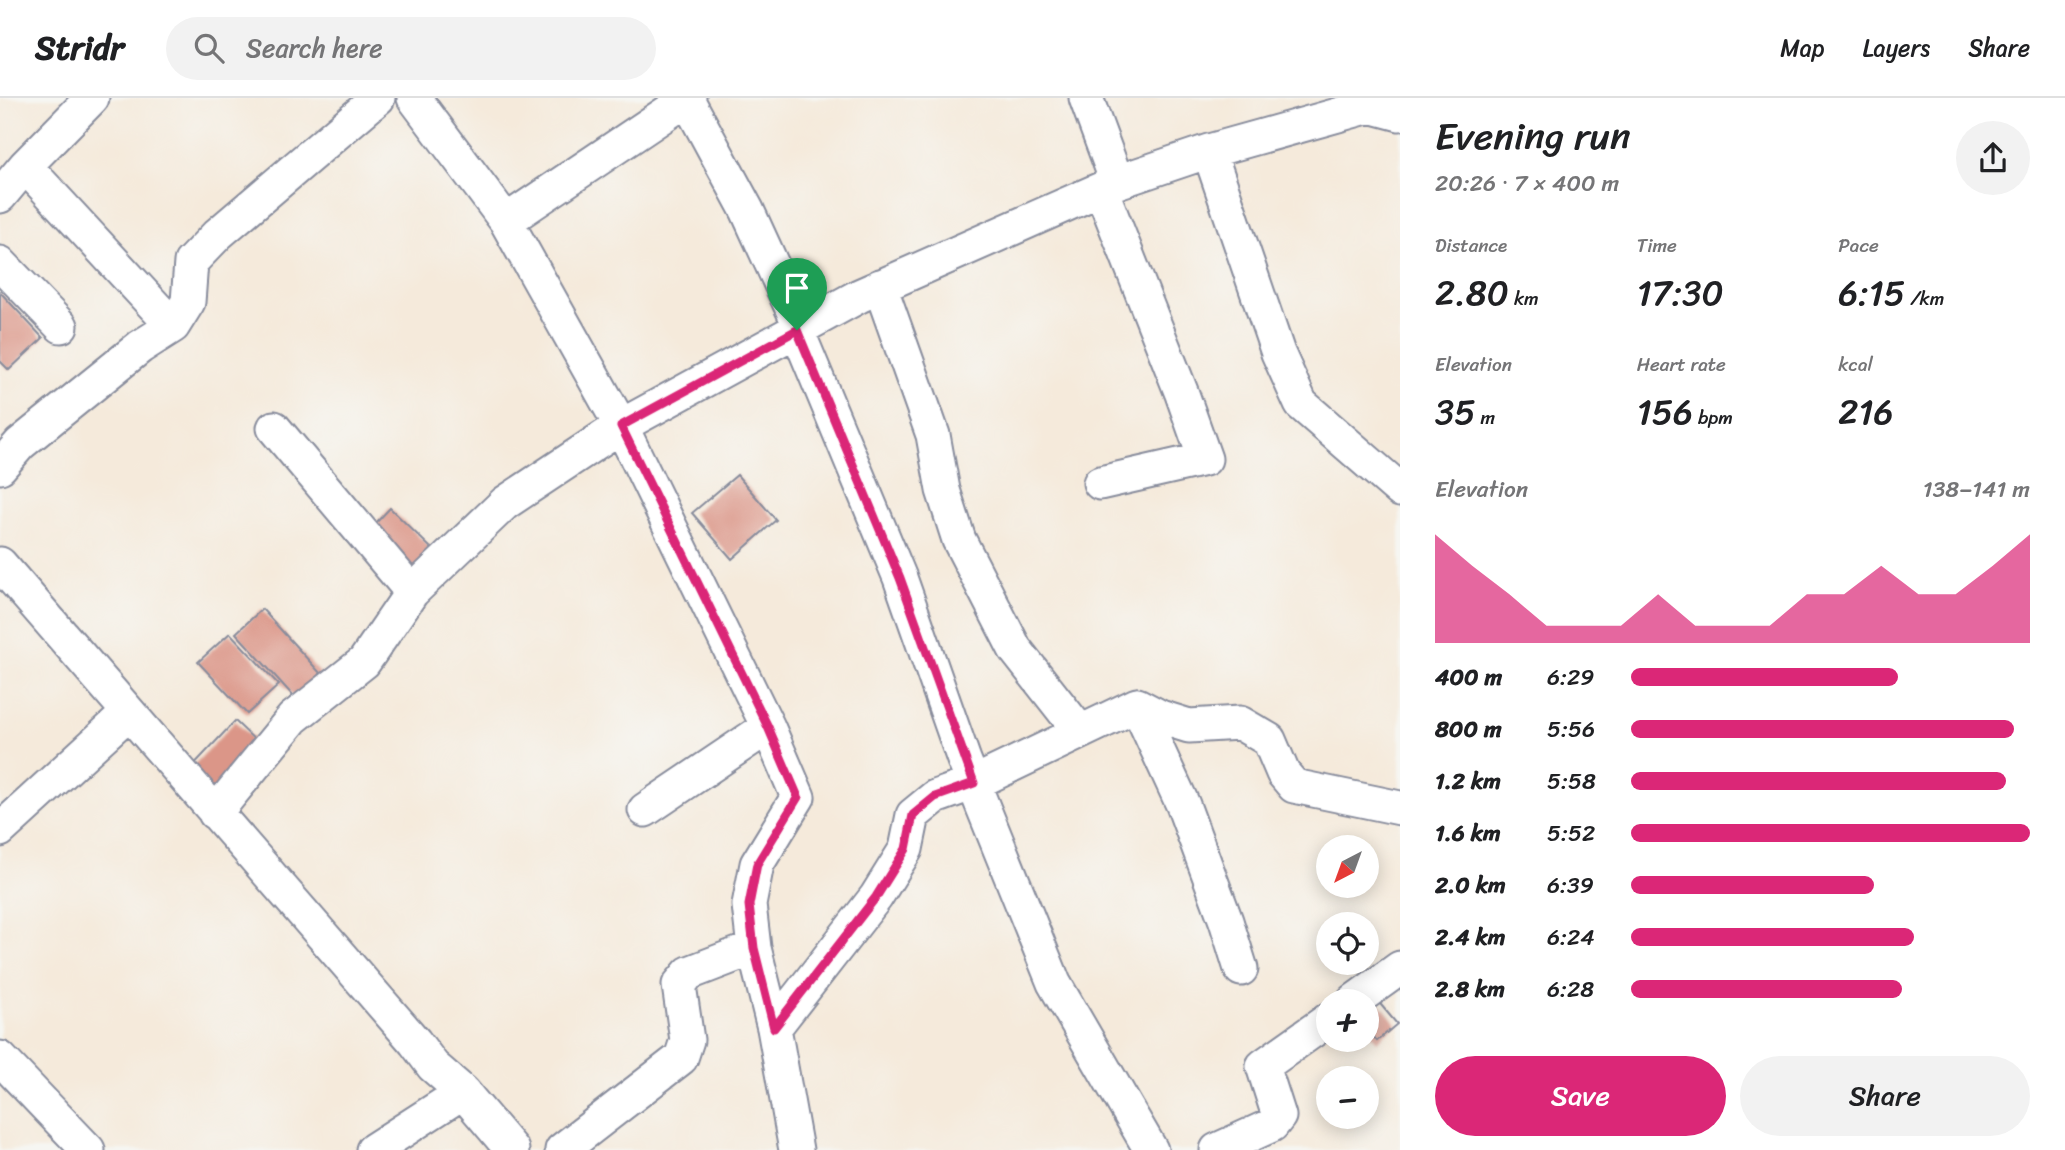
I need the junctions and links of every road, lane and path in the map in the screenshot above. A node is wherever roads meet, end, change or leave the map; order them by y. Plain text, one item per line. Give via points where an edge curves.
1 (92, 98) edge
2 (378, 98) edge
3 (414, 98) edge
4 (688, 98) edge
5 (1086, 98) edge
6 (1379, 106) edge
7 (1209, 151) junction
8 (25, 166) junction
9 (1109, 186) junction
10 (0, 196) edge
11 (506, 221) junction
12 (0, 263) edge
13 (880, 286) junction
14 (61, 326) dead end
15 (173, 326) junction
16 (799, 329) junction
17 (621, 426) junction
18 (274, 428) dead end
19 (0, 467) edge
20 (1100, 483) dead end
21 (1400, 490) edge
22 (0, 564) edge
23 (412, 592) junction
24 (1136, 705) junction
25 (128, 713) junction
26 (1074, 724) dead end
27 (768, 727) junction
28 (974, 783) junction
29 (1400, 808) edge
30 (645, 810) dead end
31 (215, 813) junction
32 (0, 830) edge
33 (754, 948) junction
34 (1400, 968) edge
35 (1241, 969) dead end
36 (1371, 989) edge
37 (774, 1028) junction
38 (1316, 1028) edge
39 (6, 1078) edge
40 (463, 1093) junction
41 (88, 1150) edge
42 (373, 1150) edge
43 (512, 1150) edge
44 (562, 1150) edge
45 (796, 1150) edge
46 (1151, 1150) edge
47 (1216, 1150) edge

1 - 8 street
2 - 15 street via 191,262 188,302
3 - 11 street
4 - 11 street
4 - 16 street via 747,210
5 - 9 street
6 - 7 street
7 - 9 street
7 - 21 street via 1278,354 1301,404
8 - 10 street
8 - 15 street
9 - 13 street
9 - 20 street via 1205,459
11 - 17 street
12 - 14 street
13 - 16 street
13 - 26 street via 933,435 943,490 959,540 1015,649
15 - 19 street via 140,347 20,444
16 - 17 street
16 - 28 street via 900,578
17 - 23 street via 505,503
17 - 27 street
18 - 23 street
22 - 25 street
23 - 31 street via 364,662 293,718
24 - 28 street
24 - 29 street via 1189,726 1240,723 1269,740 1294,786
24 - 35 street via 1183,806
25 - 31 street
25 - 32 street
27 - 30 street
27 - 33 street via 798,797 757,864 749,905
28 - 37 street via 935,797 913,815 906,849 876,897
28 - 46 street via 1054,983
31 - 40 street via 433,1066
33 - 37 street
33 - 44 street via 689,973 679,985 687,1040 681,1058
34 - 36 street
37 - 45 street
38 - 47 street via 1263,1066 1279,1116 1272,1125
39 - 41 street
40 - 42 street
40 - 43 street

